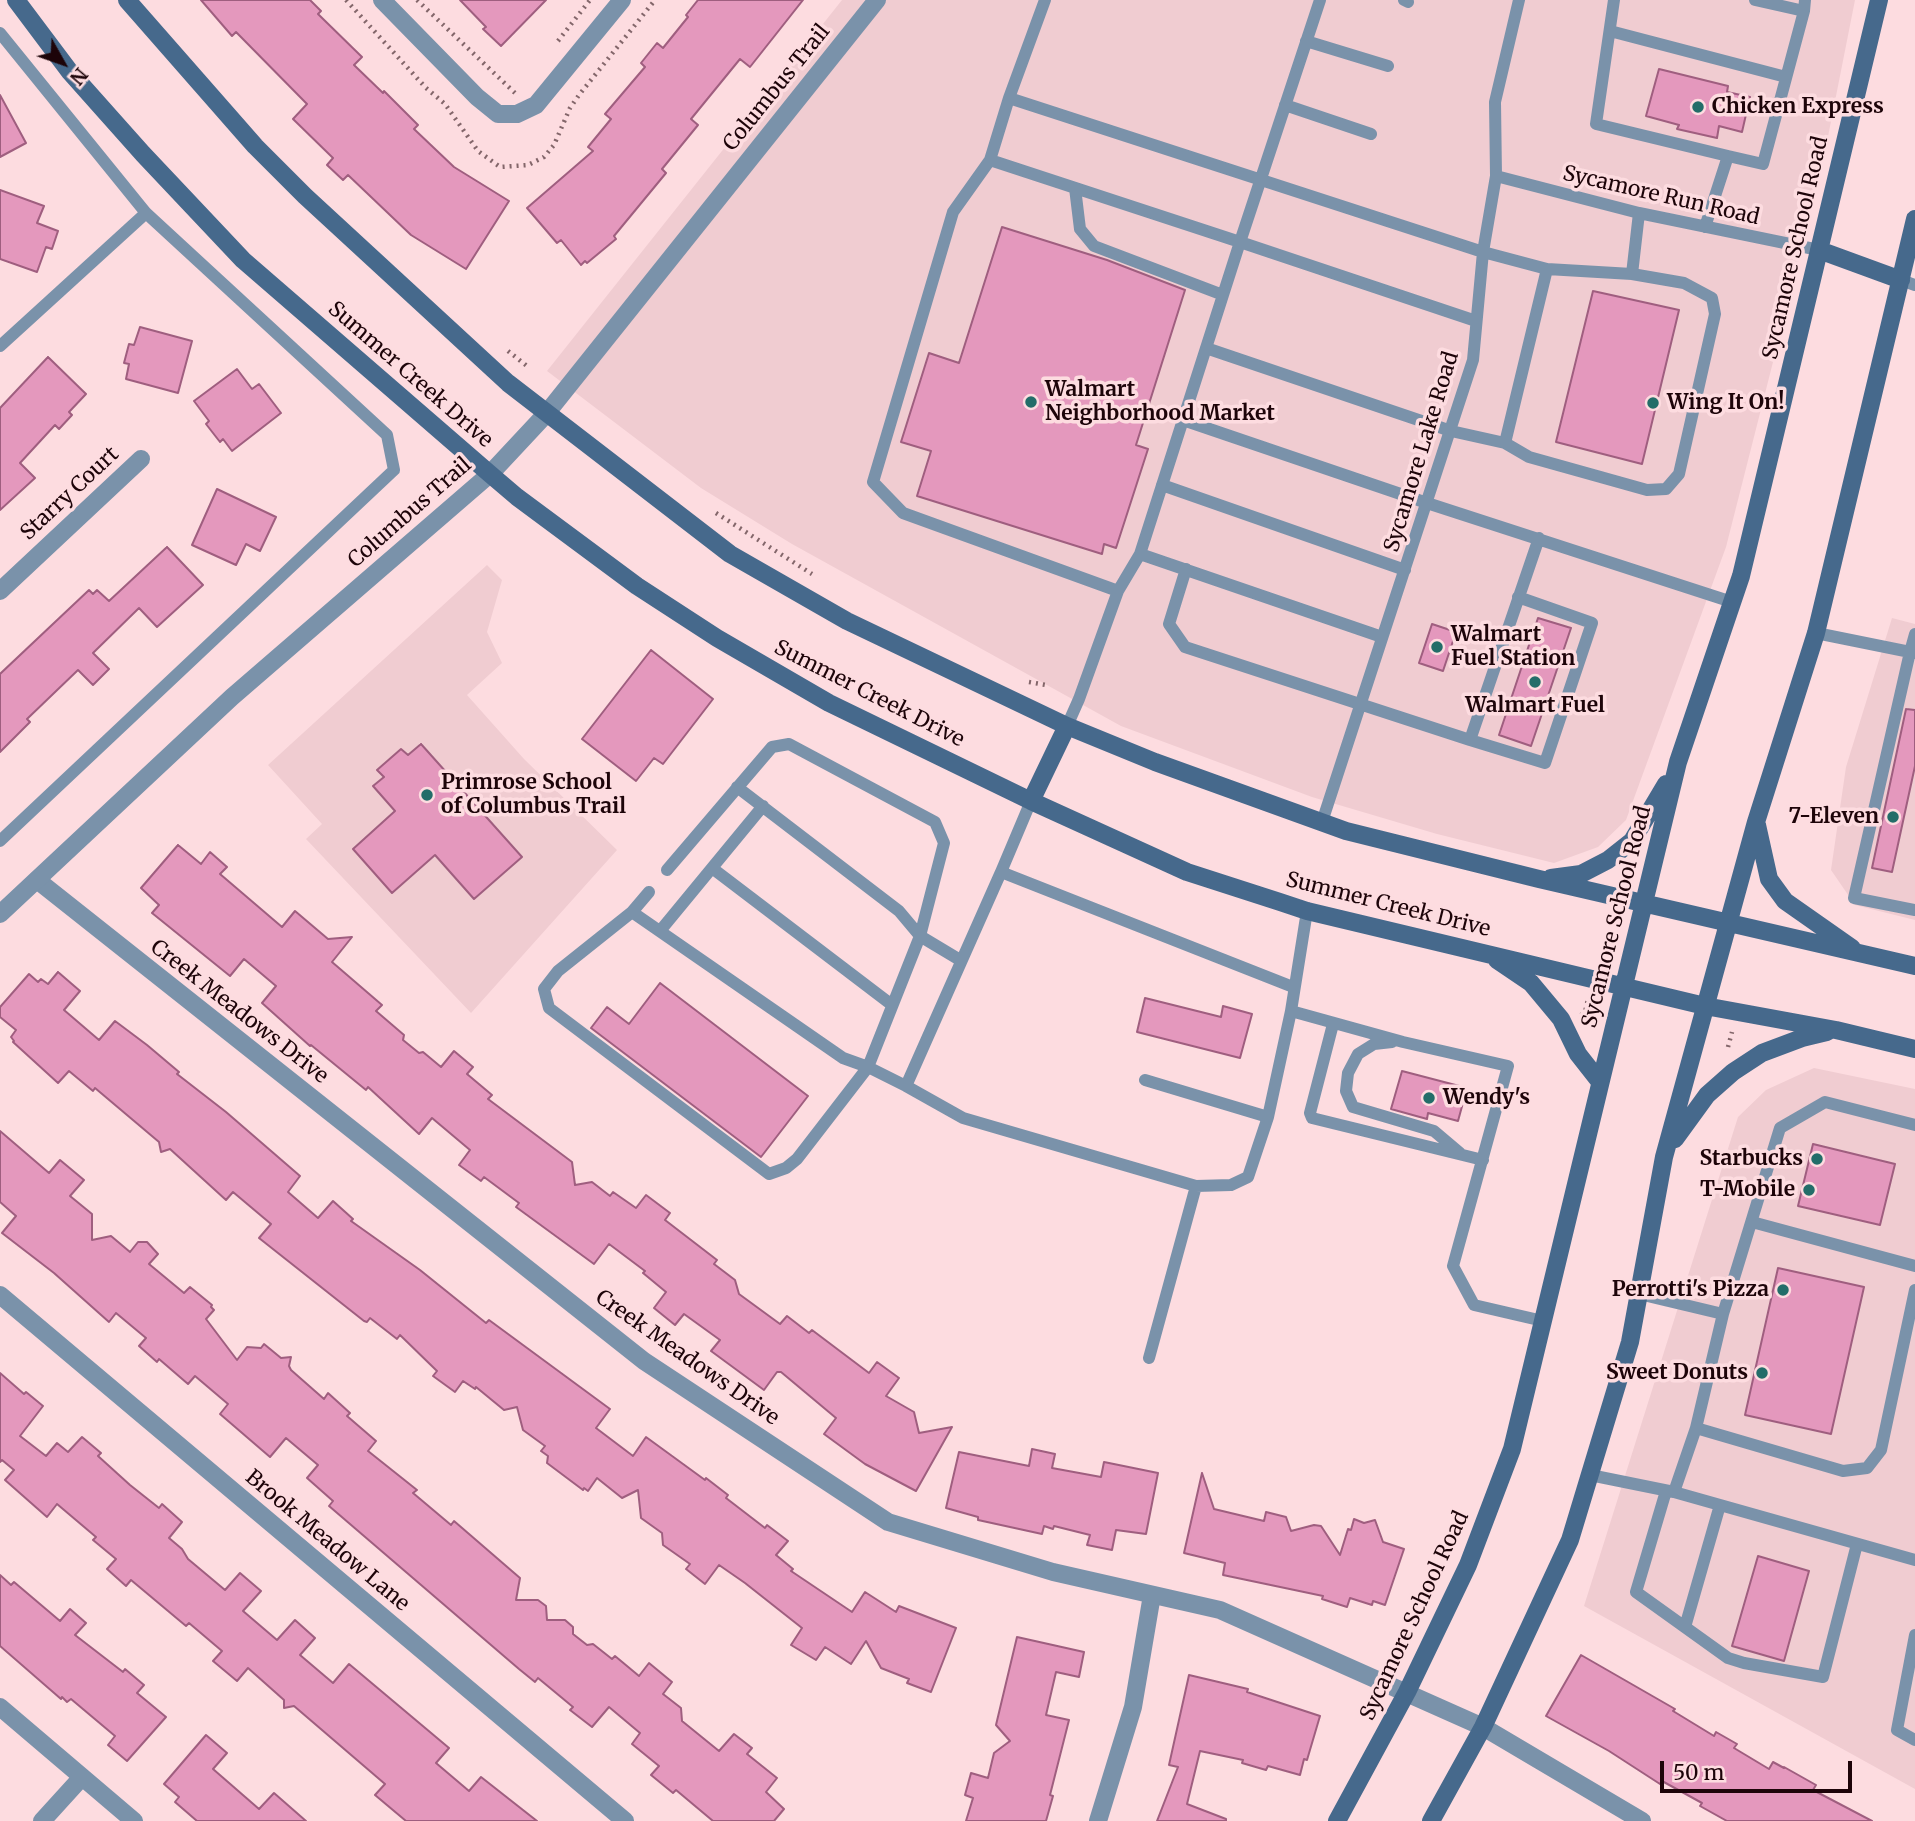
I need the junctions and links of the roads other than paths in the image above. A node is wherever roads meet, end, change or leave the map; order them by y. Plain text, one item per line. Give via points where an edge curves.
1 (16, 0) edge
2 (127, 0) edge
3 (382, 0) edge
4 (622, 0) edge
5 (877, 0) edge
6 (1045, 0) edge
7 (1320, 0) edge
8 (1519, 0) edge
9 (1614, 0) edge
10 (1755, 0) edge
11 (1879, 0) edge
12 (1804, 5) edge
13 (1610, 31) junction
14 (0, 33) edge
15 (1306, 41) junction
16 (1388, 66) dead end
17 (1786, 77) junction
18 (1009, 98) junction
19 (1285, 105) junction
20 (1371, 134) dead end
21 (1728, 156) junction
22 (990, 160) junction
23 (1496, 176) junction
24 (1261, 179) junction
25 (1074, 188) junction
26 (146, 213) junction
27 (1639, 213) junction
28 (1915, 219) edge
29 (1705, 227) junction
30 (1240, 242) junction
31 (1819, 250) junction
32 (1483, 252) junction
33 (1547, 270) junction
34 (1632, 274) junction
35 (1908, 283) edge
36 (1223, 295) junction
37 (1476, 321) junction
38 (0, 346) edge
39 (1206, 348) junction
40 (546, 414) junction
41 (1183, 420) junction
42 (1451, 431) junction
43 (1505, 443) junction
44 (141, 459) dead end
45 (490, 474) junction
46 (1162, 485) junction
47 (1427, 503) junction
48 (1539, 538) junction
49 (1140, 554) junction
50 (1186, 569) junction
51 (1405, 569) junction
52 (0, 591) edge
53 (1118, 592) junction
54 (1518, 597) junction
55 (1732, 602) junction
56 (1816, 633) junction
57 (1915, 634) edge
58 (1382, 637) junction
59 (1912, 652) edge
60 (1359, 705) junction
61 (1067, 726) junction
62 (1470, 740) junction
63 (1678, 762) junction
64 (737, 787) junction
65 (1031, 801) junction
66 (763, 807) junction
67 (1322, 822) junction
68 (1756, 822) junction
69 (0, 841) edge
70 (712, 868) junction
71 (667, 870) dead end
72 (1001, 872) junction
73 (1539, 879) junction
74 (37, 880) junction
75 (649, 891) dead end
76 (1644, 903) junction
77 (1915, 910) edge
78 (1307, 911) junction
79 (632, 912) junction
80 (0, 914) edge
81 (1728, 923) junction
82 (660, 931) junction
83 (920, 936) junction
84 (1858, 953) junction
85 (1488, 954) junction
86 (960, 960) junction
87 (1915, 966) edge
88 (1624, 986) junction
89 (1293, 987) junction
90 (892, 1005) junction
91 (1705, 1006) junction
92 (1291, 1011) junction
93 (1333, 1024) junction
94 (1836, 1030) junction
95 (1403, 1042) junction
96 (1915, 1049) edge
97 (868, 1067) junction
98 (1145, 1080) dead end
99 (1600, 1082) junction
100 (906, 1086) junction
101 (1268, 1117) junction
102 (1915, 1125) edge
103 (1463, 1155) junction
104 (1664, 1157) junction
105 (1483, 1160) junction
106 (1196, 1186) junction
107 (1752, 1222) junction
108 (1915, 1266) edge
109 (1915, 1290) edge
110 (1639, 1294) junction
111 (0, 1295) edge
112 (1723, 1314) junction
113 (1542, 1321) junction
114 (1149, 1358) dead end
115 (1696, 1428) junction
116 (1590, 1475) junction
117 (1670, 1492) junction
118 (1720, 1505) junction
119 (1857, 1544) junction
120 (1915, 1560) edge
121 (1152, 1595) junction
122 (1685, 1627) junction
123 (1915, 1634) edge
124 (1407, 1692) junction
125 (0, 1707) edge
126 (1483, 1727) junction
127 (1915, 1740) edge
128 (82, 1777) junction
129 (42, 1821) edge
130 (134, 1821) edge
131 (625, 1821) edge
132 (1098, 1821) edge
133 (1337, 1821) edge
134 (1432, 1821) edge
135 (1642, 1821) edge

1 - 45 main road, Summer Creek Drive via 70,72 243,260
2 - 40 main road via 305,196
3 - 4 street via 498,114 517,114 536,105
5 - 40 street, Columbus Trail
6 - 18 lane
7 - 15 lane
8 - 23 lane, Sycamore Lake Road via 1495,103
9 - 13 lane
10 - 12 lane
11 - 31 main road, Sycamore School Road
12 - 17 lane
13 - 17 lane
13 - 21 lane via 1596,124
14 - 26 lane
15 - 16 lane
15 - 19 lane
17 - 21 lane via 1763,163
18 - 22 lane
18 - 24 lane
19 - 20 lane
19 - 24 lane
21 - 29 lane
22 - 25 lane
22 - 53 lane via 953,212 873,482 903,513
23 - 27 lane, Sycamore Run Road
23 - 32 lane, Sycamore Lake Road
24 - 30 lane
24 - 32 lane
25 - 30 lane
25 - 36 lane via 1080,229 1094,246
26 - 38 lane
26 - 69 lane via 387,435 394,470
27 - 29 lane, Sycamore Run Road
27 - 34 lane
28 - 35 main road
29 - 31 lane, Sycamore Run Road
30 - 36 lane
30 - 37 lane
31 - 35 main road
31 - 55 main road, Sycamore School Road
32 - 33 lane
32 - 37 lane, Sycamore Lake Road
33 - 34 lane
33 - 43 lane
34 - 43 lane via 1684,283 1712,298 1715,314 1679,474 1667,489 1647,490 1529,457
35 - 56 main road
36 - 39 lane
37 - 42 lane, Sycamore Lake Road via 1473,360
39 - 41 lane
39 - 42 lane
40 - 45 street, Columbus Trail
40 - 61 main road via 730,554 847,621
41 - 46 lane
41 - 47 lane
42 - 43 lane
42 - 47 lane, Sycamore Lake Road
44 - 52 street, Starry Court
45 - 65 main road, Summer Creek Drive via 637,586 717,638 829,703
45 - 74 street, Columbus Trail via 232,697
46 - 49 lane
46 - 51 lane
47 - 48 lane
47 - 51 lane, Sycamore Lake Road
48 - 54 lane
48 - 55 lane
49 - 50 lane
49 - 53 lane
50 - 58 lane
50 - 60 lane via 1169,624 1185,647
51 - 58 lane, Sycamore Lake Road
53 - 61 lane
54 - 62 lane
54 - 62 lane via 1591,623 1545,764
55 - 63 main road, Sycamore School Road
56 - 59 lane
56 - 68 main road
57 - 59 lane
58 - 60 lane, Sycamore Lake Road
59 - 77 lane via 1854,898
60 - 62 lane
60 - 67 lane, Sycamore Lake Road
61 - 65 main road
61 - 67 main road
63 - 73 main road via 1632,841 1581,874
63 - 76 main road, Sycamore School Road
64 - 66 lane
64 - 71 lane
64 - 83 lane via 772,747 789,744 935,822 944,843
65 - 72 lane
65 - 78 main road, Summer Creek Drive via 1187,872
66 - 70 lane
66 - 83 lane via 899,911
67 - 73 main road
68 - 81 main road
68 - 84 main road via 1769,878 1785,901
70 - 82 lane
70 - 90 lane
72 - 86 lane
72 - 89 lane
73 - 76 main road
74 - 80 street, Columbus Trail
74 - 121 street, Creek Meadows Drive via 644,1361 888,1522 1053,1572
75 - 79 lane
76 - 81 main road
76 - 88 main road, Sycamore School Road
78 - 85 main road, Summer Creek Drive
78 - 89 lane
79 - 82 lane
79 - 97 lane via 558,971 544,989 549,1008 769,1174 797,1159
81 - 84 main road
81 - 91 main road
82 - 97 lane via 843,1058
83 - 86 lane
83 - 90 lane
84 - 87 main road
85 - 88 main road, Summer Creek Drive
85 - 99 main road via 1531,983 1562,1019 1578,1054
86 - 100 lane
88 - 91 main road, Summer Creek Drive
88 - 99 main road, Sycamore School Road
89 - 92 lane
90 - 97 lane
91 - 94 main road, Summer Creek Drive
91 - 104 main road
92 - 93 lane
92 - 101 lane
93 - 95 lane
93 - 103 lane via 1312,1118
94 - 96 main road, Summer Creek Drive
94 - 104 main road via 1762,1053 1733,1072 1683,1125
95 - 103 lane via 1374,1044 1358,1054 1346,1091 1353,1107 1434,1131
95 - 105 lane via 1508,1066
97 - 100 lane
98 - 101 lane
99 - 113 main road, Sycamore School Road
100 - 106 lane via 963,1118
101 - 106 lane via 1248,1177 1231,1185
102 - 107 lane via 1825,1102 1780,1128
103 - 105 lane
104 - 110 main road
105 - 113 lane via 1453,1266 1474,1305
106 - 114 lane
107 - 108 lane
107 - 112 lane
109 - 115 lane via 1881,1450 1867,1468 1843,1471
110 - 112 lane
110 - 116 main road via 1630,1342
111 - 131 street, Brook Meadow Lane
112 - 115 lane
113 - 124 main road, Sycamore School Road via 1512,1449 1487,1518
115 - 117 lane
116 - 117 lane
116 - 126 main road via 1570,1540
117 - 118 lane
117 - 122 lane via 1636,1592
118 - 119 lane
118 - 122 lane
119 - 120 lane
119 - 122 lane via 1823,1677 1728,1658
121 - 124 street, Creek Meadows Drive via 1220,1610
121 - 132 street via 1133,1707
123 - 127 lane via 1896,1730
124 - 126 street, Creek Meadows Drive
124 - 133 main road, Sycamore School Road
125 - 128 street
126 - 134 main road
126 - 135 street, Creek Meadows Drive
128 - 129 street
128 - 130 street

